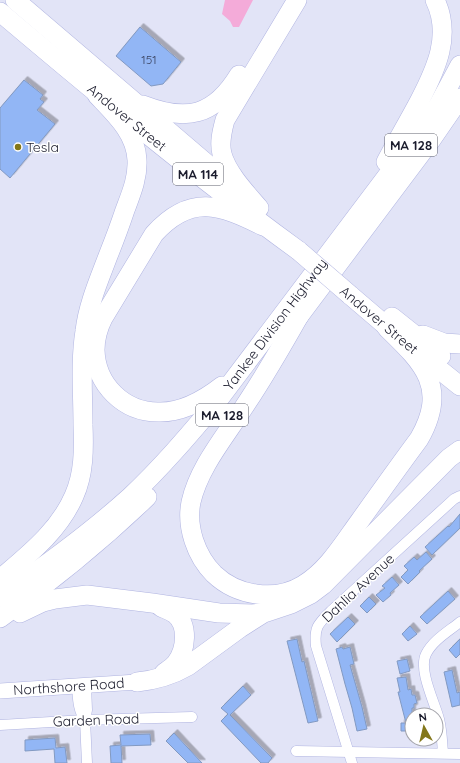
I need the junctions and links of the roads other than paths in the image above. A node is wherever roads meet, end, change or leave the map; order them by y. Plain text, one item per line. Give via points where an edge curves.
1 (15, 0) edge
2 (284, 0) edge
3 (297, 0) edge
4 (436, 0) edge
5 (0, 12) edge
6 (460, 65) edge
7 (125, 93) junction
8 (97, 95) junction
9 (460, 98) edge
10 (460, 122) edge
11 (405, 176) junction
12 (261, 217) junction
13 (353, 221) junction
14 (300, 314) junction
15 (390, 323) junction
16 (460, 344) edge
17 (259, 346) junction
18 (460, 371) edge
19 (460, 386) edge
20 (460, 450) edge
21 (460, 496) edge
22 (0, 579) edge
23 (0, 597) edge
24 (152, 603) junction
25 (267, 612) junction
26 (0, 618) edge
27 (460, 622) edge
28 (0, 624) edge
29 (137, 682) junction
30 (82, 686) junction
31 (0, 691) edge
32 (192, 717) dead end
33 (85, 720) junction
34 (0, 725) edge
35 (296, 751) dead end
36 (348, 752) junction
37 (443, 753) junction
38 (460, 754) edge
39 (87, 763) edge
40 (352, 763) edge

1 - 7 highway, Andover Street / MA 114
2 - 7 highway via 228,92 209,108 172,114 158,111
3 - 12 highway via 225,120 222,132 222,154 227,165
4 - 13 highway via 442,27 436,66 411,117
5 - 8 highway, Andover Street / MA 114
6 - 13 highway, Yankee Division Highway / MA 128 via 421,131
7 - 12 highway, Andover Street / MA 114
8 - 12 highway, Andover Street / MA 114
8 - 22 highway via 125,125 136,150 137,162 131,193 96,287 84,331 84,449 81,472 75,495 63,517 37,547
9 - 11 highway, Yankee Division Highway / MA 128
10 - 11 highway
11 - 14 highway, Yankee Division Highway / MA 128
12 - 15 highway, Andover Street / MA 114, bridge via 302,248
12 - 17 highway via 211,206 186,210 164,224 154,234 102,318 95,350 98,370 115,396 135,408 159,412 182,409 213,393 237,372
13 - 17 highway, Yankee Division Highway / MA 128
14 - 15 highway via 208,462 191,502 190,516 194,542 201,557 220,580 244,592 268,595 290,591 303,585 322,570 425,428 432,405 427,373
14 - 26 highway, Yankee Division Highway / MA 128 via 226,410 151,494 78,559
15 - 16 highway via 432,340
15 - 18 highway, Andover Street / MA 114
15 - 19 highway, Andover Street / MA 114
17 - 23 highway, Yankee Division Highway / MA 128 via 198,425 130,496 82,538
20 - 25 highway via 449,458 323,585 301,600
21 - 36 street, Dahlia Avenue via 331,611 317,627 316,646
24 - 25 highway via 230,615
24 - 28 highway via 97,596 70,596 43,602
24 - 29 highway via 176,614 184,631 183,648 176,664 169,670 155,678
25 - 29 highway via 248,622 178,672 167,677
27 - 37 street via 432,645 424,658 427,681 442,733
29 - 30 street, Northshore Road
30 - 31 street, Northshore Road
30 - 33 street via 79,708
32 - 33 street, Garden Road
33 - 34 street, Garden Road
33 - 39 street
35 - 36 street
36 - 37 street
36 - 40 street, Dahlia Avenue
37 - 38 street

